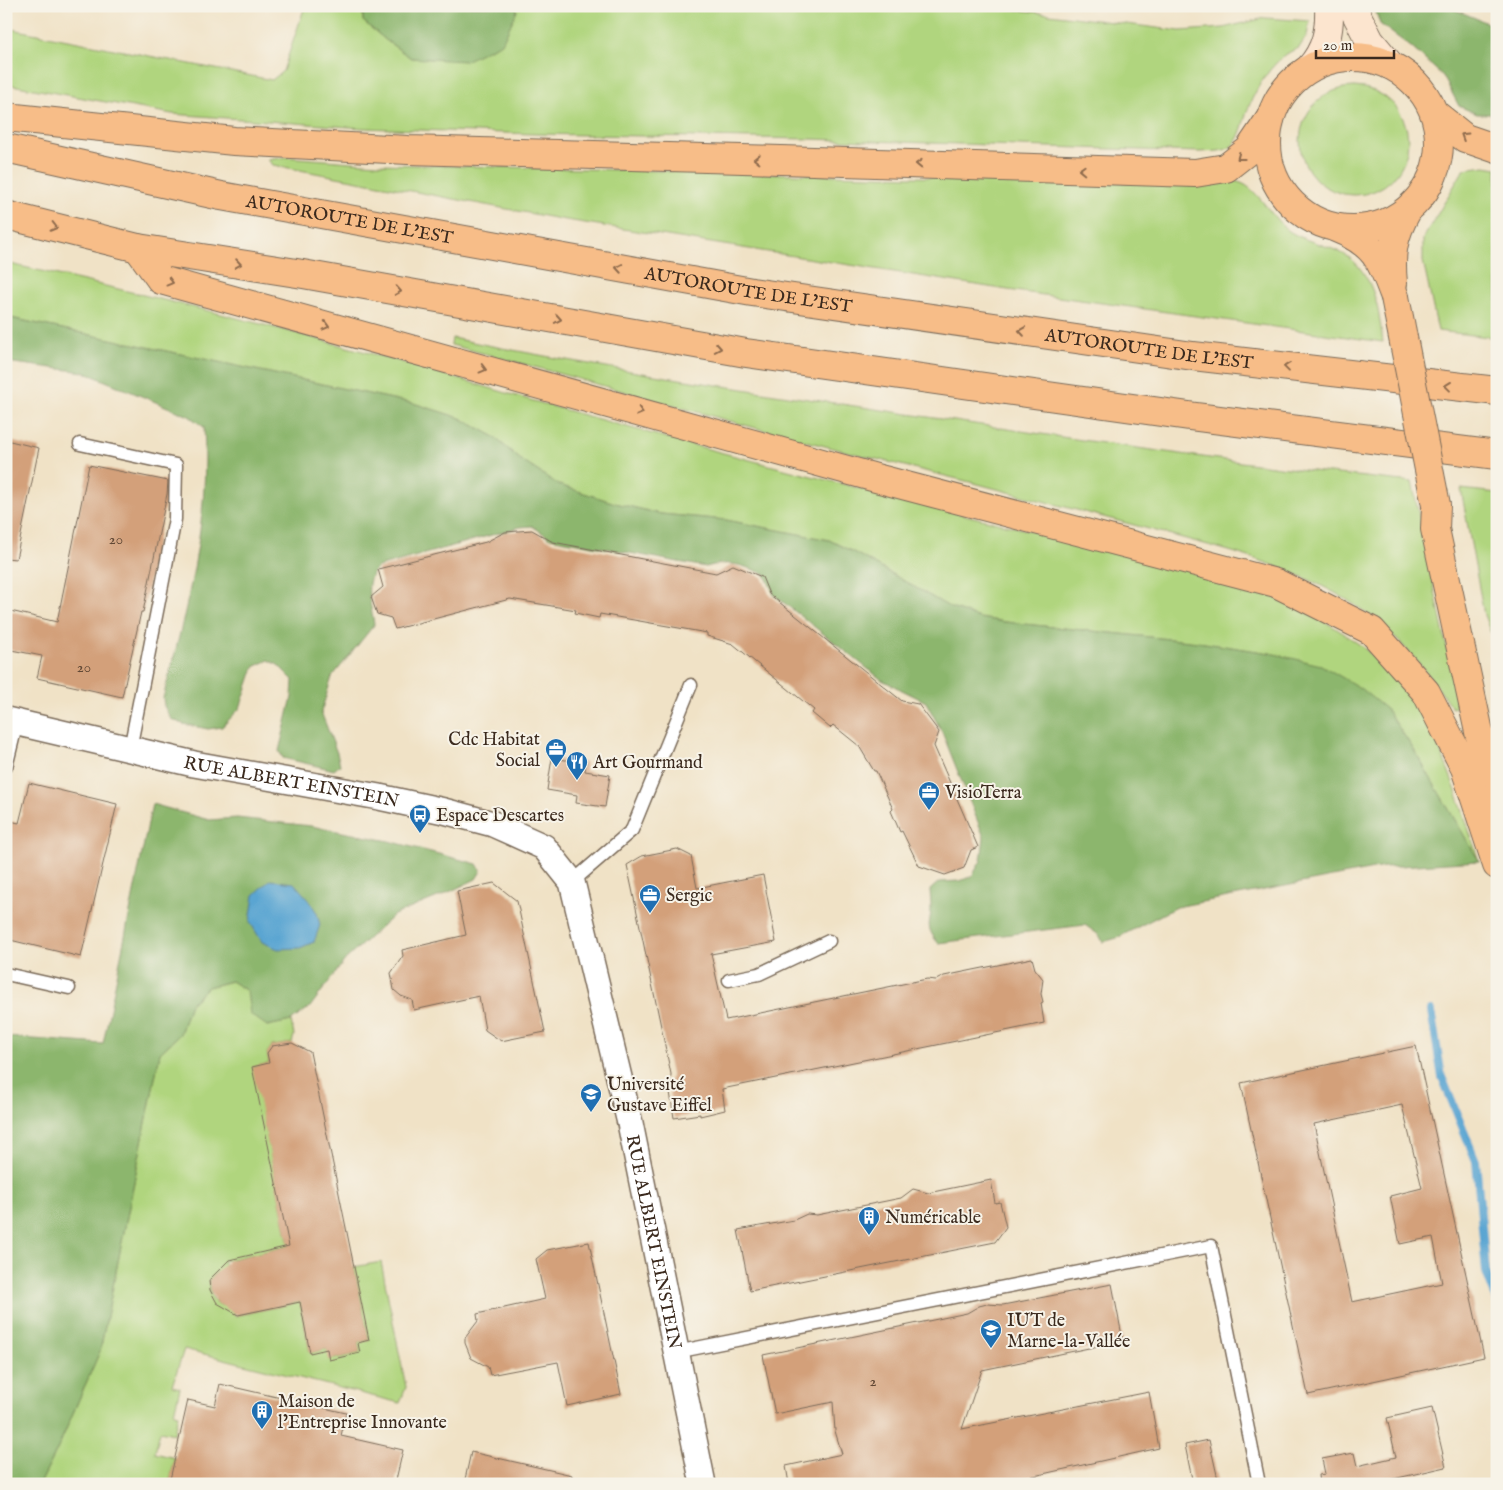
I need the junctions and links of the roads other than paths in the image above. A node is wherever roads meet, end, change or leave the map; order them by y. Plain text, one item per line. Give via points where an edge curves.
1 (1329, 6) edge
2 (1352, 6) edge
3 (1390, 65) junction
4 (1310, 68) junction
5 (1435, 114) junction
6 (6, 117) edge
7 (1270, 119) junction
8 (6, 148) edge
9 (1497, 149) edge
10 (1406, 211) junction
11 (6, 216) edge
12 (1328, 225) junction
13 (138, 248) junction
14 (1395, 297) junction
15 (1497, 391) edge
16 (80, 444) dead end
17 (1497, 455) edge
18 (1436, 505) junction
19 (691, 685) dead end
20 (11, 721) edge
21 (1497, 746) edge
22 (130, 749) junction
23 (6, 767) edge
24 (1497, 815) edge
25 (1497, 865) edge
26 (572, 882) junction
27 (829, 941) dead end
28 (6, 974) edge
29 (729, 980) dead end
30 (69, 988) dead end
31 (676, 1352) junction
32 (703, 1484) edge
33 (1259, 1484) edge

1 - 4 main road via 1326,41 1320,57
2 - 3 main road via 1370,41
3 - 4 main road via 1363,58 1336,59
3 - 5 main road via 1409,77
4 - 7 main road via 1292,82
9 -> 5 main road via 1465,138
5 - 10 main road via 1439,135 1438,157 1422,196
7 -> 6 main road via 1249,150 1226,168 1196,173 408,150 234,141
7 - 12 main road via 1267,146 1272,172 1284,196 1304,214
15 -> 8 main road, AUTOROUTE DE L’EST via 1193,356 752,292 230,198
10 - 12 main road via 1382,224 1364,228
10 - 14 main road via 1392,244
11 -> 13 main road
12 - 14 main road via 1351,234 1372,248
13 -> 17 main road via 746,353 1189,416
13 -> 25 main road via 160,280 876,478 1276,583 1372,631 1426,692 1465,768
14 - 18 main road, bridge
16 - 22 lane via 176,464 175,519
18 - 21 main road via 1447,525
18 - 24 main road via 1435,529
19 - 26 lane via 632,830
20 - 22 street, RUE ALBERT EINSTEIN
20 - 23 lane
22 - 26 street, RUE ALBERT EINSTEIN via 194,764 379,797 493,824 544,847
26 - 31 street, RUE ALBERT EINSTEIN via 630,1123
27 - 29 lane via 759,974
28 - 30 lane
31 - 32 street, RUE ALBERT EINSTEIN
31 - 33 lane via 1211,1246

